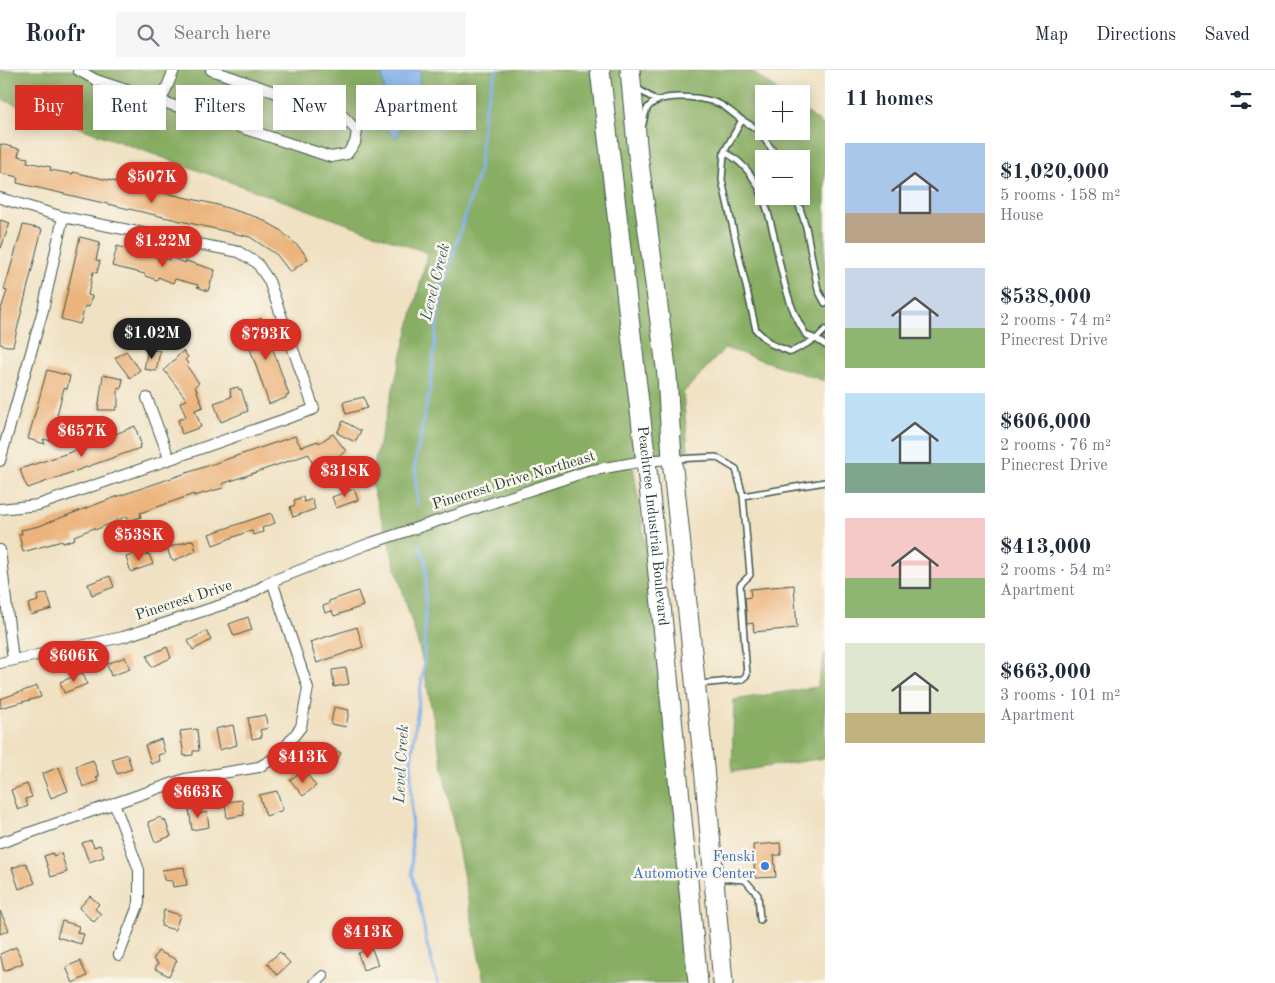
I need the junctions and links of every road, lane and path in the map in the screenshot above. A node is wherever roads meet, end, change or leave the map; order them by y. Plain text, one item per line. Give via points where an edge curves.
1 (78, 70) edge
2 (174, 70) edge
3 (211, 70) edge
4 (600, 70) edge
5 (630, 75) edge
6 (111, 85) edge
7 (166, 89) edge
8 (657, 100) junction
9 (166, 103) edge
10 (742, 120) junction
11 (638, 146) junction
12 (773, 150) edge
13 (724, 152) junction
14 (0, 198) edge
15 (799, 205) edge
16 (64, 218) junction
17 (825, 303) edge
18 (825, 330) edge
19 (816, 339) junction
20 (825, 345) edge
21 (147, 398) dead end
22 (169, 458) junction
23 (672, 459) junction
24 (0, 461) edge
25 (644, 461) junction
26 (825, 482) edge
27 (742, 496) junction
28 (0, 509) edge
29 (368, 544) joint
30 (0, 550) edge
31 (272, 581) junction
32 (13, 660) junction
33 (0, 663) edge
34 (695, 685) junction
35 (114, 803) junction
36 (0, 843) edge
37 (714, 877) junction
38 (760, 920) dead end
39 (119, 955) dead end
40 (698, 983) edge
41 (723, 983) edge

1 - 6 street
2 - 7 street
3 - 9 street via 343,116 357,131 355,143 347,154 331,157
4 - 25 highway, Peachtree Industrial Boulevard
5 - 8 lane via 643,94
5 - 11 highway, Peachtree Industrial Boulevard
8 - 10 lane via 683,96 701,98 719,104
8 - 11 lane via 646,110
10 - 12 lane via 757,130
10 - 13 lane
11 - 23 highway, Peachtree Industrial Boulevard via 667,376
13 - 19 lane via 751,174 771,219 786,292 806,335
13 - 19 lane via 722,180 756,330 771,344 791,352
14 - 16 street
15 - 17 lane via 818,290
16 - 22 street via 239,252 257,263 269,281 314,409
16 - 24 street via 43,310
18 - 19 lane
19 - 20 lane
21 - 22 street
22 - 28 street via 38,504
23 - 25 street, Pinecrest Drive Northeast
23 - 27 lane via 716,457 736,469
23 - 34 highway, Peachtree Industrial Boulevard
25 - 29 street, Pinecrest Drive Northeast via 588,471
25 - 40 highway, Peachtree Industrial Boulevard
26 - 27 lane
27 - 34 lane via 750,575 740,585 748,675 740,680
29 - 31 street, Pinecrest Drive
30 - 32 street
31 - 32 street, Pinecrest Drive via 243,598 122,637
31 - 35 street via 308,688 301,727 278,756 259,766 186,779
32 - 33 street, Pinecrest Drive
34 - 37 highway, Peachtree Industrial Boulevard
35 - 36 street
35 - 39 street via 139,870 139,903
37 - 38 lane via 745,880 758,895
37 - 41 highway, Peachtree Industrial Boulevard

